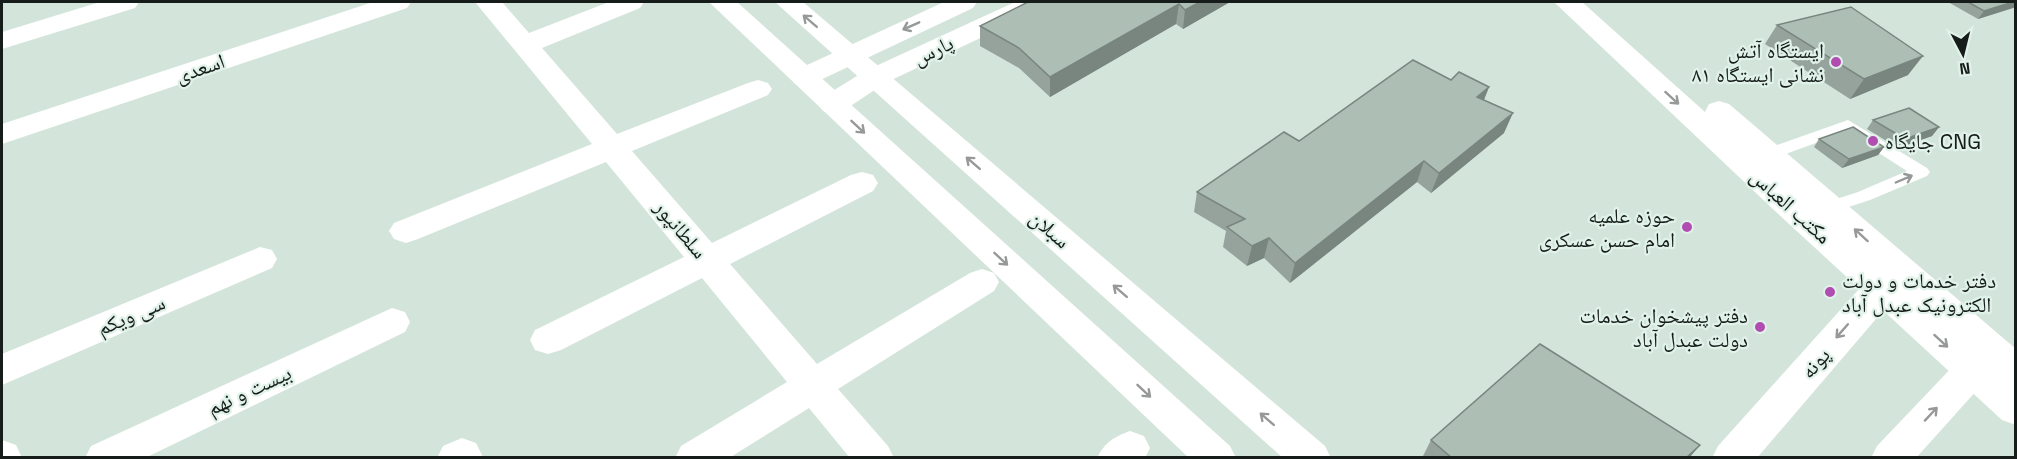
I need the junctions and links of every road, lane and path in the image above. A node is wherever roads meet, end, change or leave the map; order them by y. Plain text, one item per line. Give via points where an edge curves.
1 (126, 2) edge
2 (398, 2) edge
3 (488, 2) edge
4 (631, 2) edge
5 (722, 2) edge
6 (788, 2) edge
7 (964, 2) edge
8 (1035, 2) edge
9 (1567, 2) edge
10 (1595, 2) edge
11 (2, 41) edge
12 (525, 45) junction
13 (848, 54) junction
14 (804, 77) junction
15 (875, 77) junction
16 (758, 89) dead end
17 (833, 104) junction
18 (1716, 123) junction
19 (2, 134) edge
20 (611, 147) junction
21 (1769, 154) junction
22 (862, 183) dead end
23 (1830, 207) junction
24 (406, 231) dead end
25 (260, 259) dead end
26 (707, 260) junction
27 (1890, 278) junction
28 (982, 282) dead end
29 (392, 322) dead end
30 (548, 340) dead end
31 (1993, 363) edge
32 (2, 370) edge
33 (814, 386) junction
34 (2016, 409) edge
35 (105, 458) edge
36 (695, 458) edge
37 (874, 458) edge
38 (1216, 458) edge
39 (1311, 458) edge
40 (1732, 458) edge
41 (1891, 458) edge

1 - 11 street
2 - 19 street, اسعدی
3 - 12 street, سلطانپور
4 - 12 street
5 - 14 street
13 -> 6 street, سبلان
7 -> 13 street, پارس
8 - 15 street, پارس
9 -> 18 street, مکتب العباس
10 - 18 street, مکتب العباس
12 - 20 street, سلطانپور
13 - 14 street, پارس
13 - 15 street, سبلان
14 - 17 street
15 - 17 street, پارس
39 -> 15 street, سبلان
16 - 20 street
17 -> 38 street
18 - 21 street, مکتب العباس
18 - 27 street, مکتب العباس
20 - 24 street
20 - 26 street, سلطانپور
21 - 23 street, مکتب العباس
23 -> 21 lane via 1922,172 1848,125
22 - 26 street
27 -> 23 street, مکتب العباس
25 - 32 street, سی ویکم
26 - 30 street
26 - 33 street, سلطانپور
27 - 31 street, مکتب العباس
27 -> 40 street, پونه
28 - 33 street
29 - 35 street, بیست و نهم
31 - 34 street, مکتب العباس
41 -> 31 street
33 - 36 street
33 - 37 street, سلطانپور

